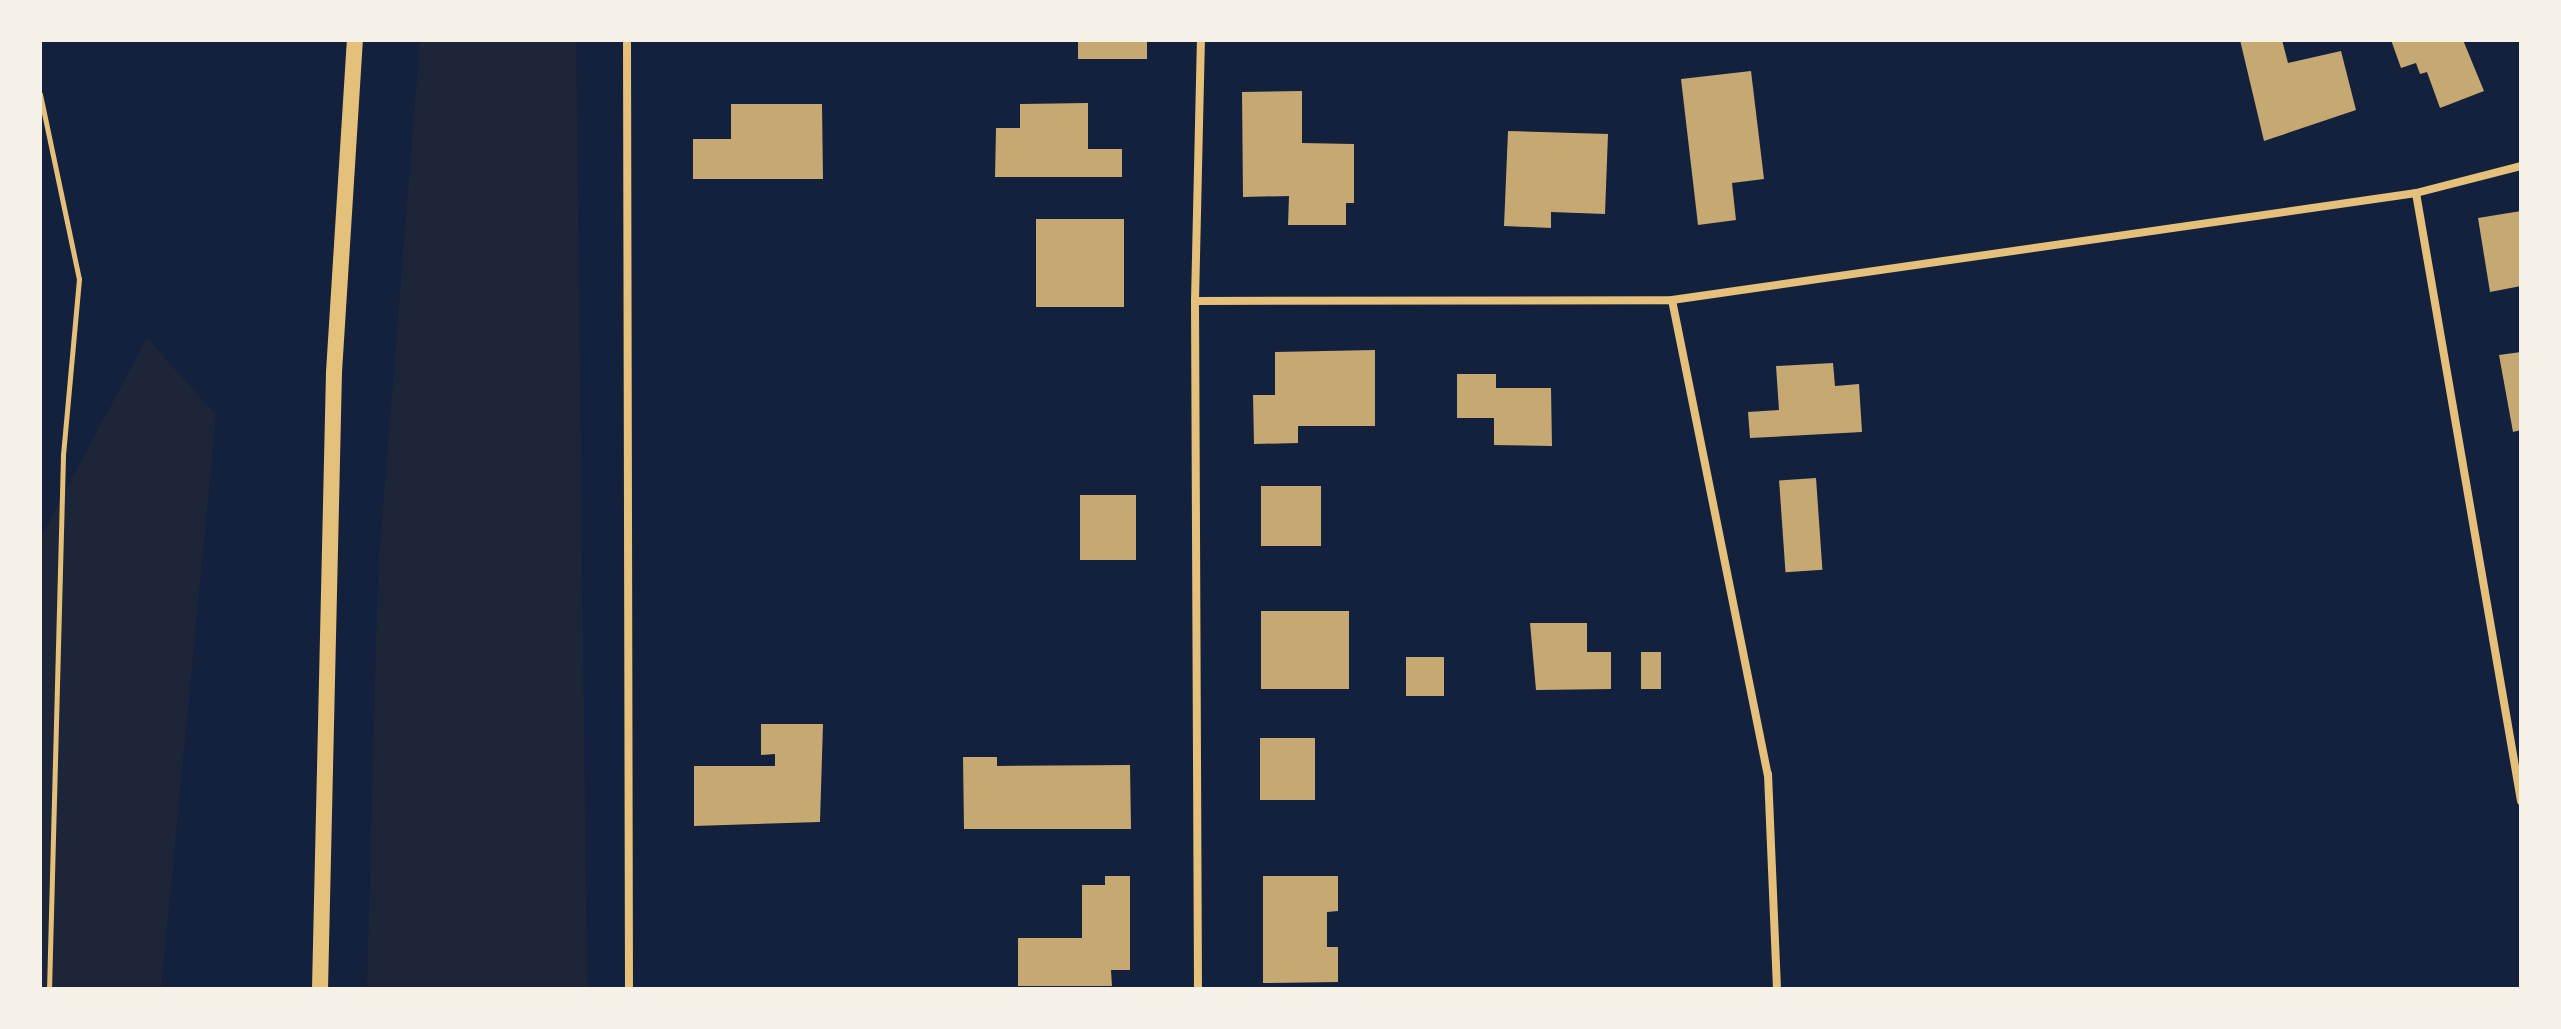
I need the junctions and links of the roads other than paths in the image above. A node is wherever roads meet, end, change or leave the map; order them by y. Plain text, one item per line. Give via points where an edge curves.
1 (355, 40) edge
2 (627, 40) edge
3 (1201, 40) edge
4 (2521, 166) edge
5 (2416, 193) junction
6 (1672, 300) junction
7 (1195, 301) junction
8 (2521, 801) edge
9 (320, 989) edge
10 (629, 989) edge
11 (1198, 989) edge
12 (1777, 989) edge

1 - 9 main road via 334,372
2 - 10 street
3 - 7 street
4 - 5 street
5 - 6 street
5 - 8 street
6 - 7 street
6 - 12 street via 1768,774
7 - 11 street

